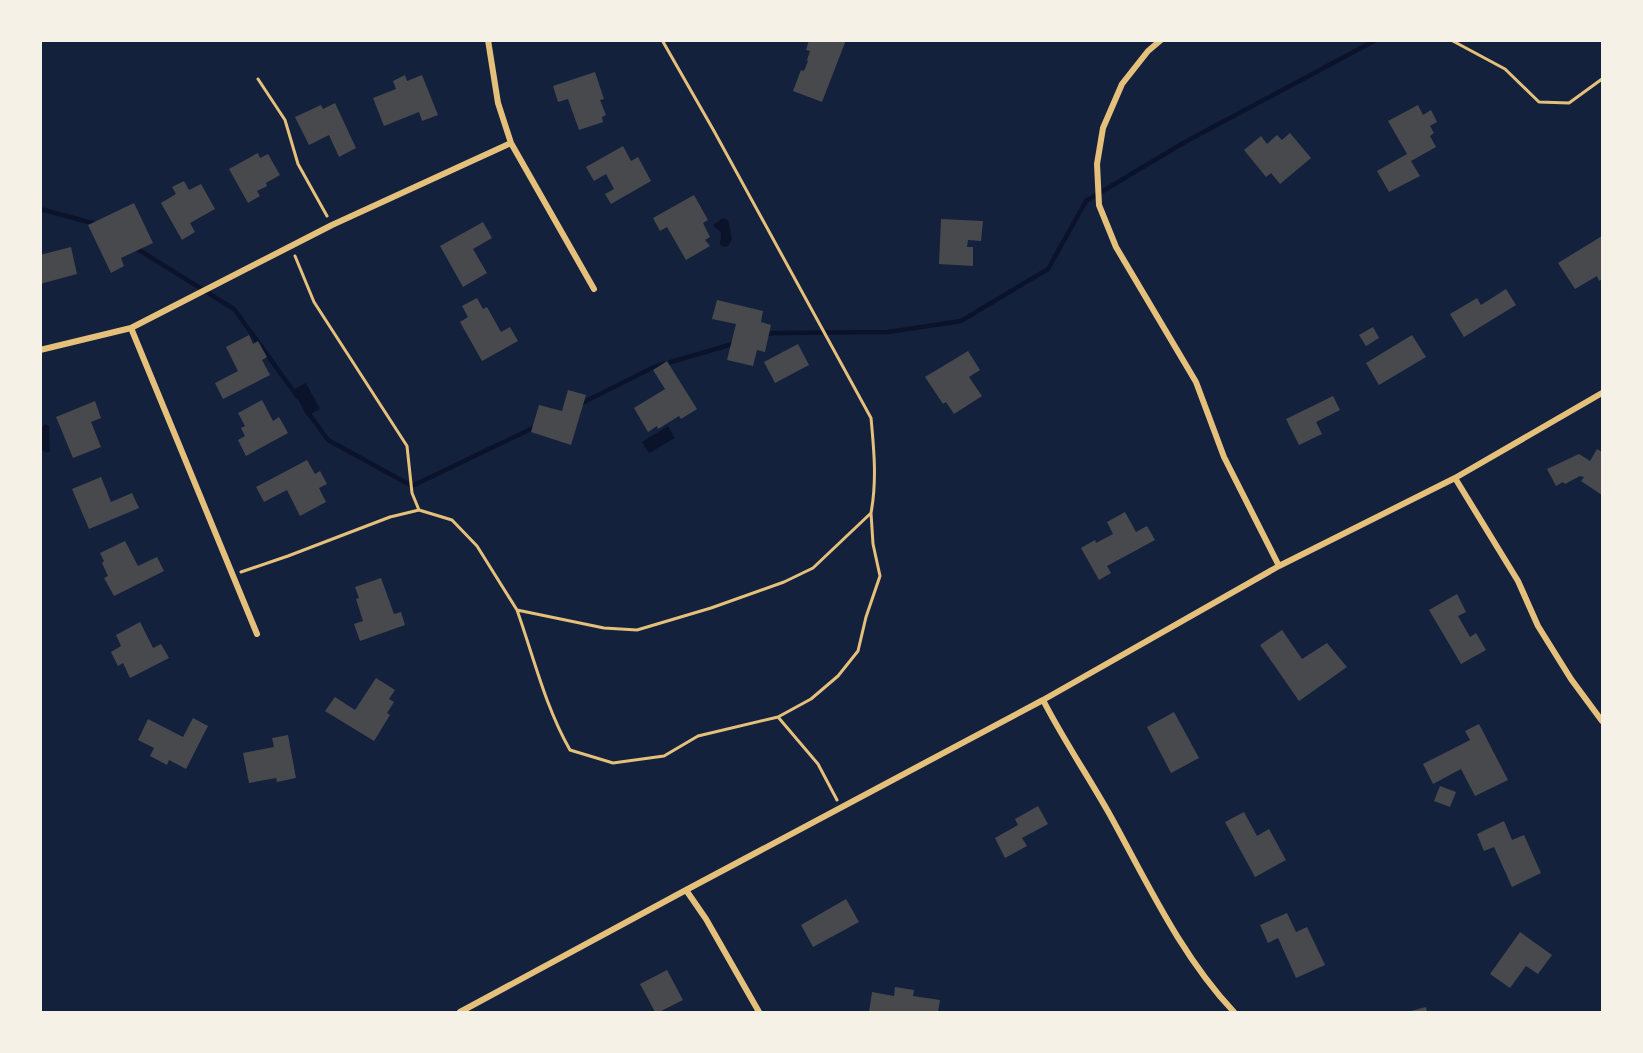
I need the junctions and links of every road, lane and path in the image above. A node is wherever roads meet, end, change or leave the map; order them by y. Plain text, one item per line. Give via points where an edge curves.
1 (488, 40) edge
2 (662, 40) edge
3 (1161, 40) edge
4 (1451, 40) edge
5 (258, 79) dead end
6 (1602, 79) edge
7 (512, 143) junction
8 (332, 225) junction
9 (292, 245) junction
10 (594, 289) dead end
11 (131, 328) junction
12 (40, 350) edge
13 (1602, 393) edge
14 (1455, 478) junction
15 (419, 510) junction
16 (871, 513) junction
17 (1279, 566) junction
18 (233, 575) junction
19 (517, 610) junction
20 (257, 634) dead end
21 (1043, 700) junction
22 (778, 717) junction
23 (1602, 721) edge
24 (841, 807) junction
25 (686, 890) junction
26 (460, 1012) edge
27 (759, 1012) edge
28 (1234, 1012) edge

1 - 7 street via 498,103
2 - 16 path via 871,418 875,462
3 - 17 street via 1122,84 1102,128 1097,164 1099,205 1116,247 1196,382 1224,457
4 - 6 path via 1505,69 1539,102 1569,103
5 - 8 path via 285,120 298,164
7 - 8 street
7 - 10 street
8 - 9 street
9 - 11 street
9 - 15 path via 314,302 407,446 412,493
11 - 12 street
11 - 18 street
13 - 14 street
14 - 17 street
14 - 23 street via 1518,582 1538,626
15 - 18 path
15 - 19 path via 452,520 477,546
16 - 19 path via 813,568 711,608 637,630 604,628
16 - 22 path via 880,576 858,651 838,676 811,699
17 - 21 street
18 - 20 street
19 - 22 path via 556,724 570,750 613,763 664,756 698,736
21 - 24 street
21 - 28 street via 1172,926 1211,988
22 - 24 path via 818,764
24 - 25 street
25 - 26 street
25 - 27 street

